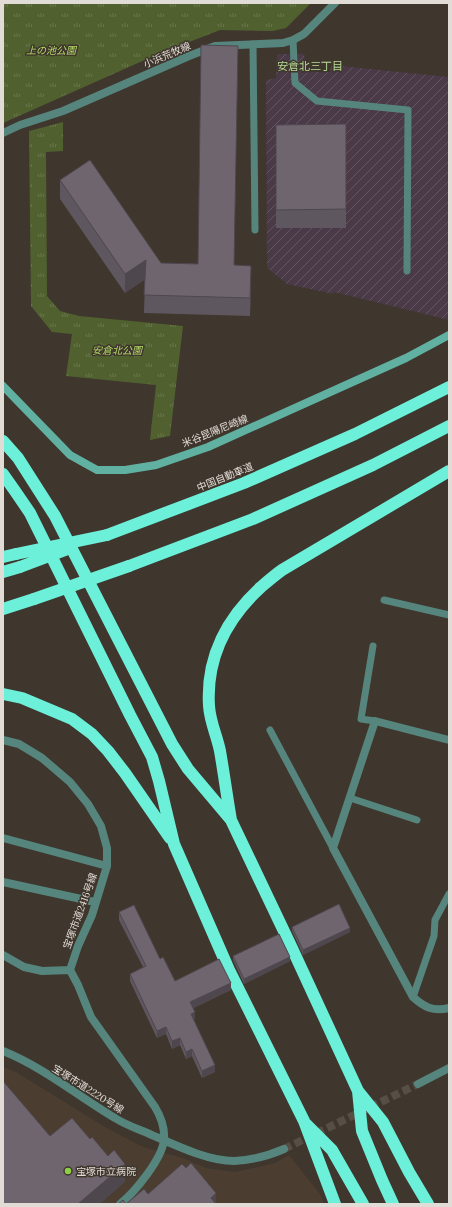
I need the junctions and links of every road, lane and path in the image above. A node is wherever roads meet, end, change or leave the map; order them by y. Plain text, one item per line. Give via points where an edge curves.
1 (335, 3) edge
2 (293, 40) junction
3 (254, 44) junction
4 (3, 133) edge
5 (255, 230) dead end
6 (407, 271) dead end
7 (449, 335) edge
8 (3, 386) edge
9 (449, 387) edge
10 (449, 426) edge
11 (3, 441) edge
12 (449, 470) edge
13 (3, 474) edge
14 (107, 535) junction
15 (3, 557) edge
16 (3, 572) edge
17 (384, 600) dead end
18 (3, 609) edge
19 (449, 615) edge
20 (373, 646) dead end
21 (3, 694) edge
22 (375, 721) junction
23 (270, 730) dead end
24 (3, 740) edge
25 (449, 740) edge
26 (350, 798) junction
27 (230, 820) junction
28 (417, 820) dead end
29 (3, 838) edge
30 (174, 844) junction
31 (333, 848) junction
32 (107, 866) junction
33 (3, 882) edge
34 (449, 894) edge
35 (95, 902) junction
36 (3, 955) edge
37 (70, 970) junction
38 (413, 997) junction
39 (449, 1008) edge
40 (3, 1051) edge
41 (449, 1068) edge
42 (418, 1084) tunnel mouth
43 (358, 1091) junction
44 (304, 1121) junction
45 (164, 1140) junction
46 (284, 1149) tunnel mouth
47 (120, 1204) edge
48 (335, 1204) edge
49 (363, 1204) edge
50 (393, 1204) edge
51 (428, 1204) edge

1 - 2 street, 小浜荒牧線 via 304,34
2 - 3 street, 小浜荒牧線
2 - 6 lane via 295,83 317,101 408,110
3 - 4 street, 小浜荒牧線 via 214,46 63,111
3 - 5 lane
7 - 8 main road, 米谷昆陽尼崎線 via 406,358 208,447 156,465 125,470 97,470 70,455
9 - 14 highway, 中国自動車道 via 355,434 244,483
10 - 18 highway, bridge via 373,465 253,519 129,566
11 - 27 highway via 18,458 55,516 172,744 188,769
12 - 27 highway via 282,570 242,607 224,634 211,669 209,706 212,726 220,749
13 - 30 highway via 30,514 152,757
14 - 15 highway, bridge
14 - 16 highway, 中国自動車道, bridge
17 - 19 lane
20 - 22 lane via 361,719
21 - 30 highway via 22,698 72,719 92,734 125,772
22 - 25 street
22 - 26 street
23 - 31 lane
24 - 32 street, 宝塚市道2416号線 via 19,744 42,758 70,782 88,804 101,826 107,848
26 - 28 lane
26 - 31 street
27 - 43 highway
29 - 32 street
30 - 44 highway via 229,970
31 - 38 street
32 - 35 street, 宝塚市道2416号線
33 - 35 street
34 - 38 lane via 435,920 434,936
35 - 37 street, 宝塚市道2416号線
36 - 37 street via 24,967 36,970
37 - 45 street via 91,1017 158,1112
38 - 39 street via 423,1006 435,1009
40 - 45 street, 宝塚市道2220号線 via 21,1058 116,1119
41 - 42 street
43 - 50 highway via 362,1130
43 - 51 highway via 383,1122
44 - 48 highway
44 - 49 highway via 332,1150
45 - 46 street, 宝塚市道2220号線 via 191,1151 233,1161 262,1157
45 - 47 street via 149,1170

